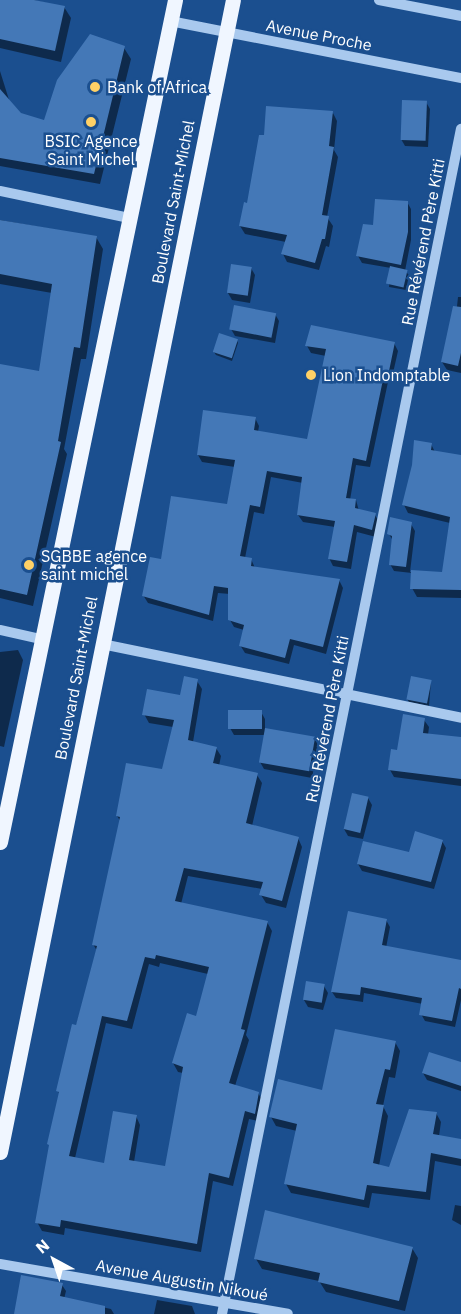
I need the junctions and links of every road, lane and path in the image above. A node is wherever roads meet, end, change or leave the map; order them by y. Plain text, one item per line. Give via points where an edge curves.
1 (174, 0) edge
2 (233, 0) edge
3 (379, 0) edge
4 (461, 16) edge
5 (170, 21) junction
6 (226, 32) junction
7 (461, 78) edge
8 (461, 129) edge
9 (0, 191) edge
10 (129, 218) junction
11 (0, 630) edge
12 (41, 639) junction
13 (102, 644) junction
14 (347, 694) junction
15 (461, 718) edge
16 (0, 842) edge
17 (0, 1152) edge
18 (0, 1264) edge
19 (224, 1301) junction
20 (222, 1314) edge
21 (288, 1314) edge

1 - 5 main road
2 - 6 main road, Boulevard Saint-Michel
3 - 4 street
5 - 6 street, Avenue Proche
5 - 10 main road
6 - 7 street, Avenue Proche
6 - 13 main road, Boulevard Saint-Michel
8 - 14 street, Rue Révérend Père Kitti
9 - 10 street
10 - 12 main road
11 - 12 street
12 - 16 main road
13 - 14 street
13 - 17 main road, Boulevard Saint-Michel
14 - 15 street
14 - 19 street, Rue Révérend Père Kitti
18 - 19 street, Avenue Augustin Nikoué
19 - 20 street, Rue Révérend Père Kitti
19 - 21 street, Avenue Augustin Nikoué

